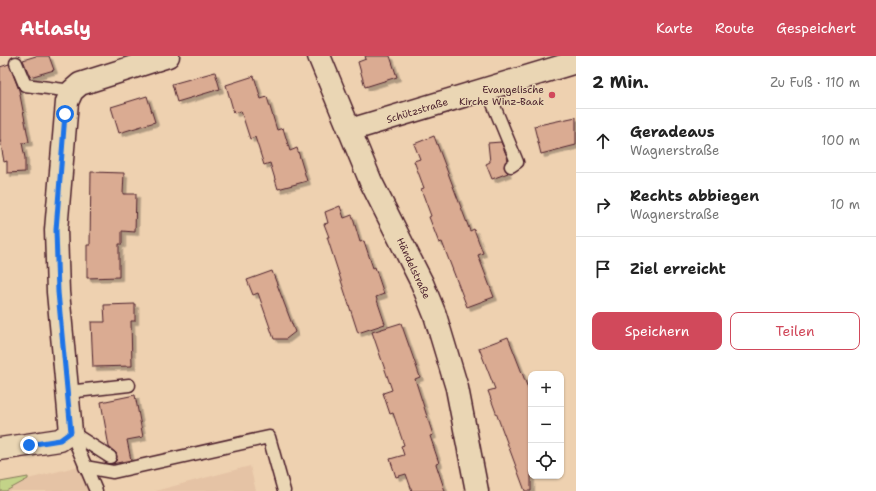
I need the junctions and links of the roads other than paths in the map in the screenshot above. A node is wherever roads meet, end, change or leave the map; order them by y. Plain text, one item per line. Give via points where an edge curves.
1 (168, 56) edge
2 (319, 56) edge
3 (576, 62) edge
4 (16, 63) dead end
5 (487, 89) junction
6 (72, 91) junction
7 (350, 130) junction
8 (511, 166) dead end
9 (129, 385) dead end
10 (68, 392) junction
11 (71, 432) junction
12 (0, 449) edge
13 (110, 456) dead end
14 (85, 466) junction
15 (96, 491) edge
16 (284, 491) edge
17 (477, 491) edge

1 - 6 street via 93,79 80,84
2 - 7 street, Händelstraße
3 - 5 street, Schützstraße
4 - 6 lane via 25,85
5 - 7 street, Schützstraße
5 - 8 lane via 518,162
6 - 10 street via 65,114 56,230 58,292
7 - 17 street, Händelstraße via 371,182 422,283 435,315 457,388
9 - 10 lane
10 - 11 street
11 - 12 street via 60,440
11 - 13 lane
11 - 14 lane
14 - 15 lane
14 - 16 lane via 113,472 146,462 269,437

